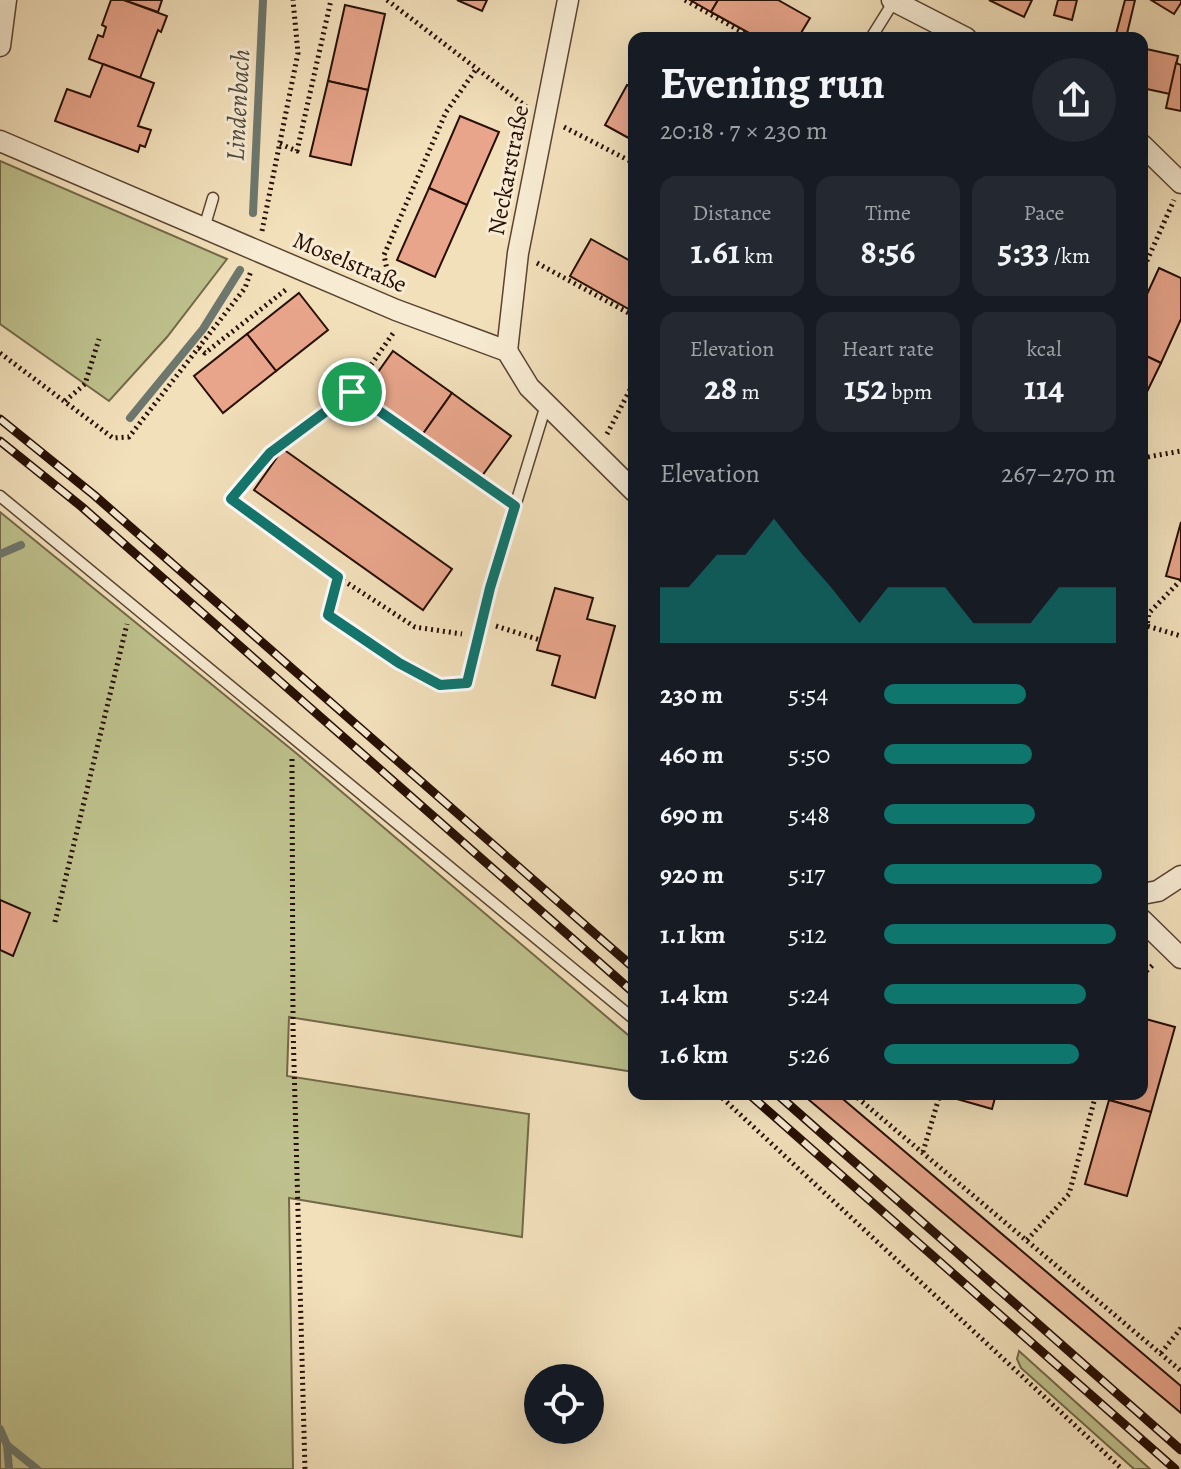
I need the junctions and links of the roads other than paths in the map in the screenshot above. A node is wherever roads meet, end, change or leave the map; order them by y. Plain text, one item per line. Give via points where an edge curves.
1 (6, 0) edge
2 (568, 0) edge
3 (893, 0) edge
4 (874, 32) edge
5 (954, 32) edge
6 (0, 46) edge
7 (0, 141) edge
8 (1148, 153) edge
9 (1178, 191) edge
10 (213, 198) dead end
11 (204, 228) junction
12 (507, 351) junction
13 (546, 405) junction
14 (628, 485) edge
15 (0, 496) edge
16 (328, 615) road end
17 (1181, 876) edge
18 (1148, 893) edge
19 (1148, 926) edge
20 (1181, 958) edge
21 (628, 1014) edge

1 - 6 street
2 - 12 street, Neckarstraße via 518,253
3 - 4 lane
3 - 5 street
7 - 11 street, Moselstraße
8 - 9 street
10 - 11 lane
11 - 12 street, Moselstraße
12 - 13 street
13 - 14 street
13 - 16 lane via 467,683 440,685
15 - 21 lane
17 - 18 street
19 - 20 street

